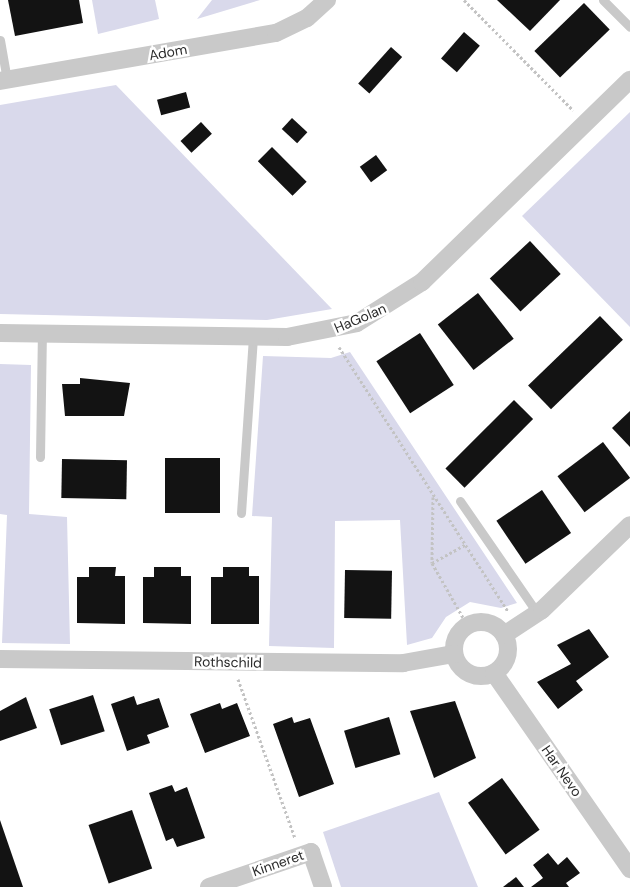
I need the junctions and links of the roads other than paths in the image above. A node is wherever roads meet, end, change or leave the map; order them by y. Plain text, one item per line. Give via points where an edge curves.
1 (327, 0) edge
2 (603, 0) edge
3 (630, 27) edge
4 (0, 40) edge
5 (4, 80) edge
6 (630, 80) edge
7 (0, 333) edge
8 (42, 334) junction
9 (253, 337) junction
10 (40, 457) dead end
11 (460, 501) dead end
12 (241, 513) dead end
13 (630, 525) edge
14 (538, 614) junction
15 (511, 631) junction
16 (454, 654) junction
17 (0, 659) edge
18 (494, 673) junction
19 (630, 869) edge
20 (209, 887) edge
21 (323, 887) edge

1 - 5 street, Adom via 307,18 276,33
2 - 3 lane
4 - 5 lane
6 - 9 street, HaGolan via 410,293 370,317 330,331
7 - 8 street, HaGolan
8 - 9 street, HaGolan
8 - 10 lane
9 - 12 lane
11 - 14 lane
13 - 14 street
14 - 15 street
15 - 16 street via 489,624 468,626 457,638
15 - 18 street via 508,654
16 - 17 street, Rothschild via 403,663
16 - 18 street via 469,674
18 - 19 street, Har Nevo
20 - 21 street, Kinneret via 311,852

